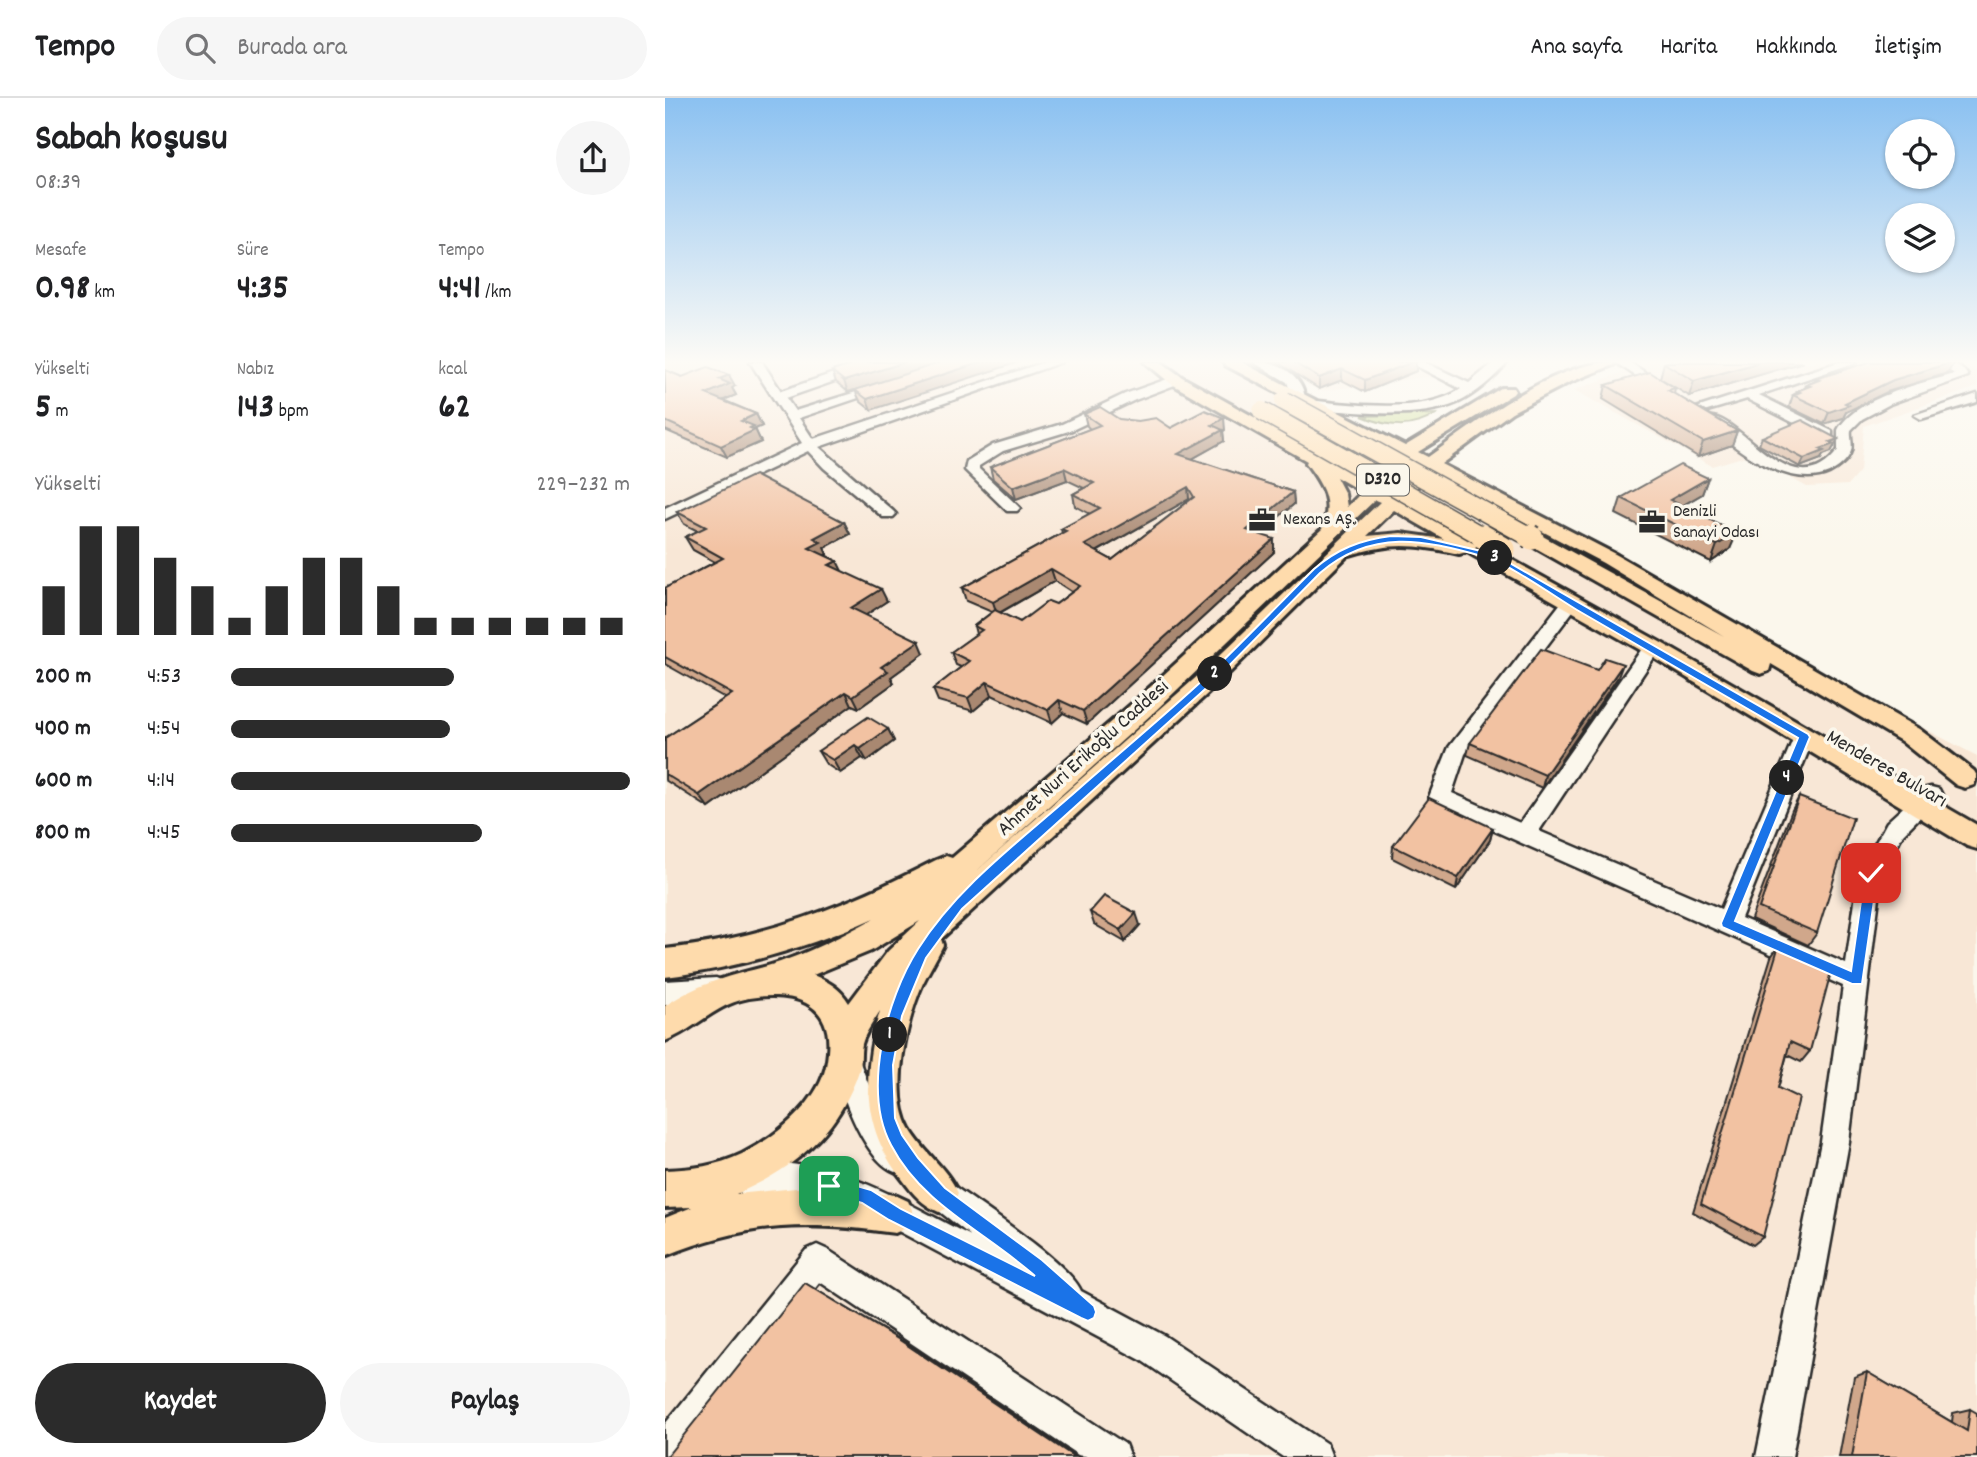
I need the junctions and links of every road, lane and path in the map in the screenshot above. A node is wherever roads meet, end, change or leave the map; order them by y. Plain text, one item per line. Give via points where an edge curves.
1 (799, 425) edge
2 (862, 425) edge
3 (1069, 425) edge
4 (1260, 425) edge
5 (1286, 425) edge
6 (1340, 425) edge
7 (1352, 425) edge
8 (1445, 425) edge
9 (1447, 425) edge
10 (1483, 425) edge
11 (1718, 425) edge
12 (1810, 425) edge
13 (1847, 425) edge
14 (1356, 427) junction
15 (1472, 433) junction
16 (1844, 443) junction
17 (810, 445) junction
18 (1292, 446) junction
19 (1407, 452) junction
20 (1310, 456) junction
21 (1430, 464) junction
22 (1489, 495) junction
23 (1382, 496) junction
24 (1011, 508) dead end
25 (665, 514) edge
26 (888, 514) dead end
27 (1426, 521) junction
28 (1334, 543) junction
29 (1497, 552) junction
30 (1570, 603) junction
31 (1652, 647) junction
32 (1804, 737) junction
33 (1973, 780) edge
34 (1926, 800) junction
35 (1977, 822) edge
36 (1525, 833) junction
37 (1977, 838) edge
38 (991, 843) junction
39 (957, 905) junction
40 (1727, 923) junction
41 (665, 963) edge
42 (1857, 980) junction
43 (764, 981) junction
44 (729, 989) junction
45 (665, 993) edge
46 (665, 1026) edge
47 (845, 1049) junction
48 (718, 1184) junction
49 (665, 1189) edge
50 (939, 1193) junction
51 (665, 1206) edge
52 (895, 1214) junction
53 (665, 1237) edge
54 (1088, 1312) junction
55 (665, 1452) edge
56 (1112, 1457) edge
57 (1314, 1457) edge
58 (1774, 1457) edge

1 - 17 street
2 - 17 street
3 - 24 street via 998,448 972,464 972,470
4 - 18 main road
5 - 29 main road, Menderes Bulvarı / D320, bridge
6 - 33 main road, Menderes Bulvarı / D320, bridge via 1532,538
7 - 14 main road
8 - 14 main road via 1412,433
9 - 19 main road
10 - 15 main road
11 - 16 street via 1797,475 1814,475 1832,466 1845,450
12 - 16 street
13 - 16 street
14 - 18 main road via 1343,444 1320,450
14 - 19 main road
15 - 21 main road
15 - 22 main road via 1465,450 1467,464
17 - 25 street
17 - 26 street
18 - 20 main road
19 - 21 main road
19 - 23 main road
20 - 23 main road
20 - 28 main road via 1338,494
21 - 22 main road
21 - 23 main road
22 - 27 main road via 1470,486 1426,490 1418,497
22 - 33 main road via 1822,681
23 - 27 main road
23 - 28 main road, Ahmet Nuri Erikoğlu Caddesi
27 - 29 main road
28 - 29 main road via 1403,538
28 - 38 main road, Ahmet Nuri Erikoğlu Caddesi
28 - 39 main road, Ahmet Nuri Erikoğlu Caddesi via 1209,679
29 - 30 main road
29 - 34 main road, Menderes Bulvarı
30 - 31 main road
30 - 36 street via 1456,752 1440,797
31 - 32 main road
31 - 36 street
32 - 34 main road
32 - 40 street
34 - 35 main road, Menderes Bulvarı
34 - 37 main road
34 - 42 street via 1895,828 1871,873
36 - 40 street
38 - 41 main road via 836,922 767,945
38 - 43 main road, Ahmet Nuri Erikoğlu Caddesi via 887,927
39 - 47 main road, Ahmet Nuri Erikoğlu Caddesi via 881,981 861,1009
39 - 50 main road via 912,972 895,1016 885,1065 887,1118 912,1164
40 - 42 street
42 - 58 street via 1835,1142
43 - 44 main road
43 - 47 main road via 806,985 822,994 843,1022
44 - 45 street
44 - 46 main road via 697,1003
47 - 48 main road, Ahmet Nuri Erikoğlu Caddesi via 836,1086 793,1141 763,1164
47 - 50 street via 856,1094 880,1140
48 - 49 main road
48 - 51 main road
48 - 52 street via 772,1178 848,1190
50 - 54 street
52 - 53 main road via 810,1204 777,1206 709,1219
52 - 54 street
54 - 57 street via 1153,1348
55 - 56 street via 817,1261

